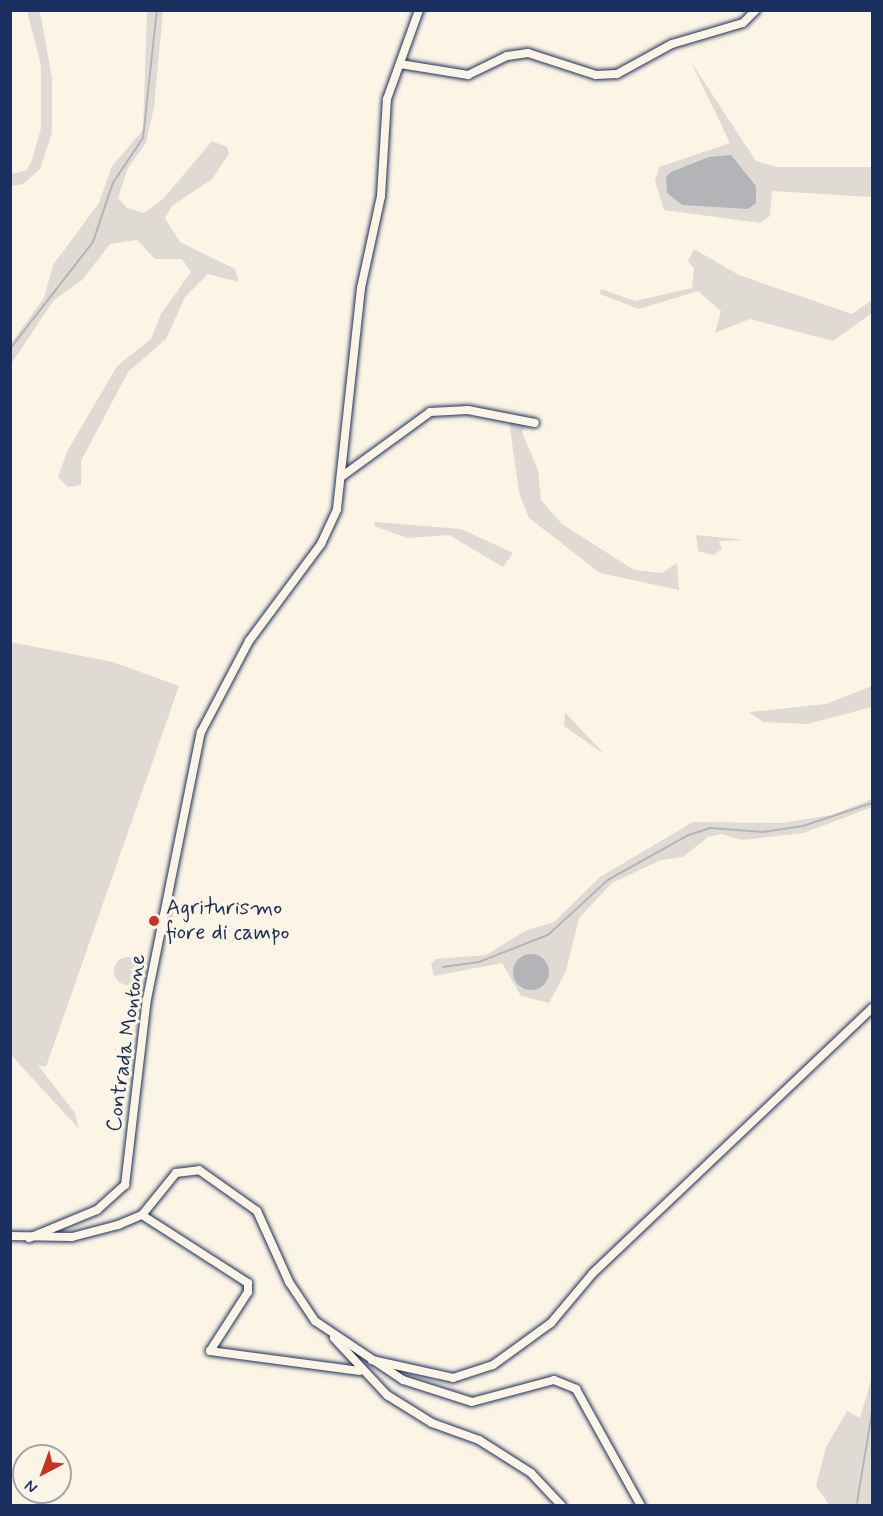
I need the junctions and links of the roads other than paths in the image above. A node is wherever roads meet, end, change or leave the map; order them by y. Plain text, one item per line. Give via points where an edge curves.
1 (419, 10) edge
2 (756, 10) edge
3 (400, 64) junction
4 (535, 423) dead end
5 (341, 477) junction
6 (873, 1008) edge
7 (142, 1215) junction
8 (10, 1236) edge
9 (29, 1238) junction
10 (331, 1333) junction
11 (371, 1360) junction
12 (360, 1371) junction
13 (562, 1506) edge
14 (641, 1506) edge

1 - 3 street, Contrada Montone
2 - 3 street via 738,26 683,39 617,74 596,75 522,52 468,75
3 - 5 street, Contrada Montone via 385,115 381,196 361,288
4 - 5 street via 468,410 430,412
5 - 9 street, Contrada Montone via 333,527 276,598 201,732 147,999 125,1185 97,1210
6 - 11 street via 593,1273 551,1323 502,1359 478,1373 453,1378
7 - 9 street via 72,1237
7 - 10 street via 186,1168 218,1181 257,1211 302,1305
7 - 12 street via 248,1283 248,1292 210,1351
8 - 9 street
10 - 11 street
10 - 12 street
11 - 14 street via 423,1390 472,1401 541,1382 567,1382 584,1399
12 - 13 street via 418,1416 479,1440 531,1473

